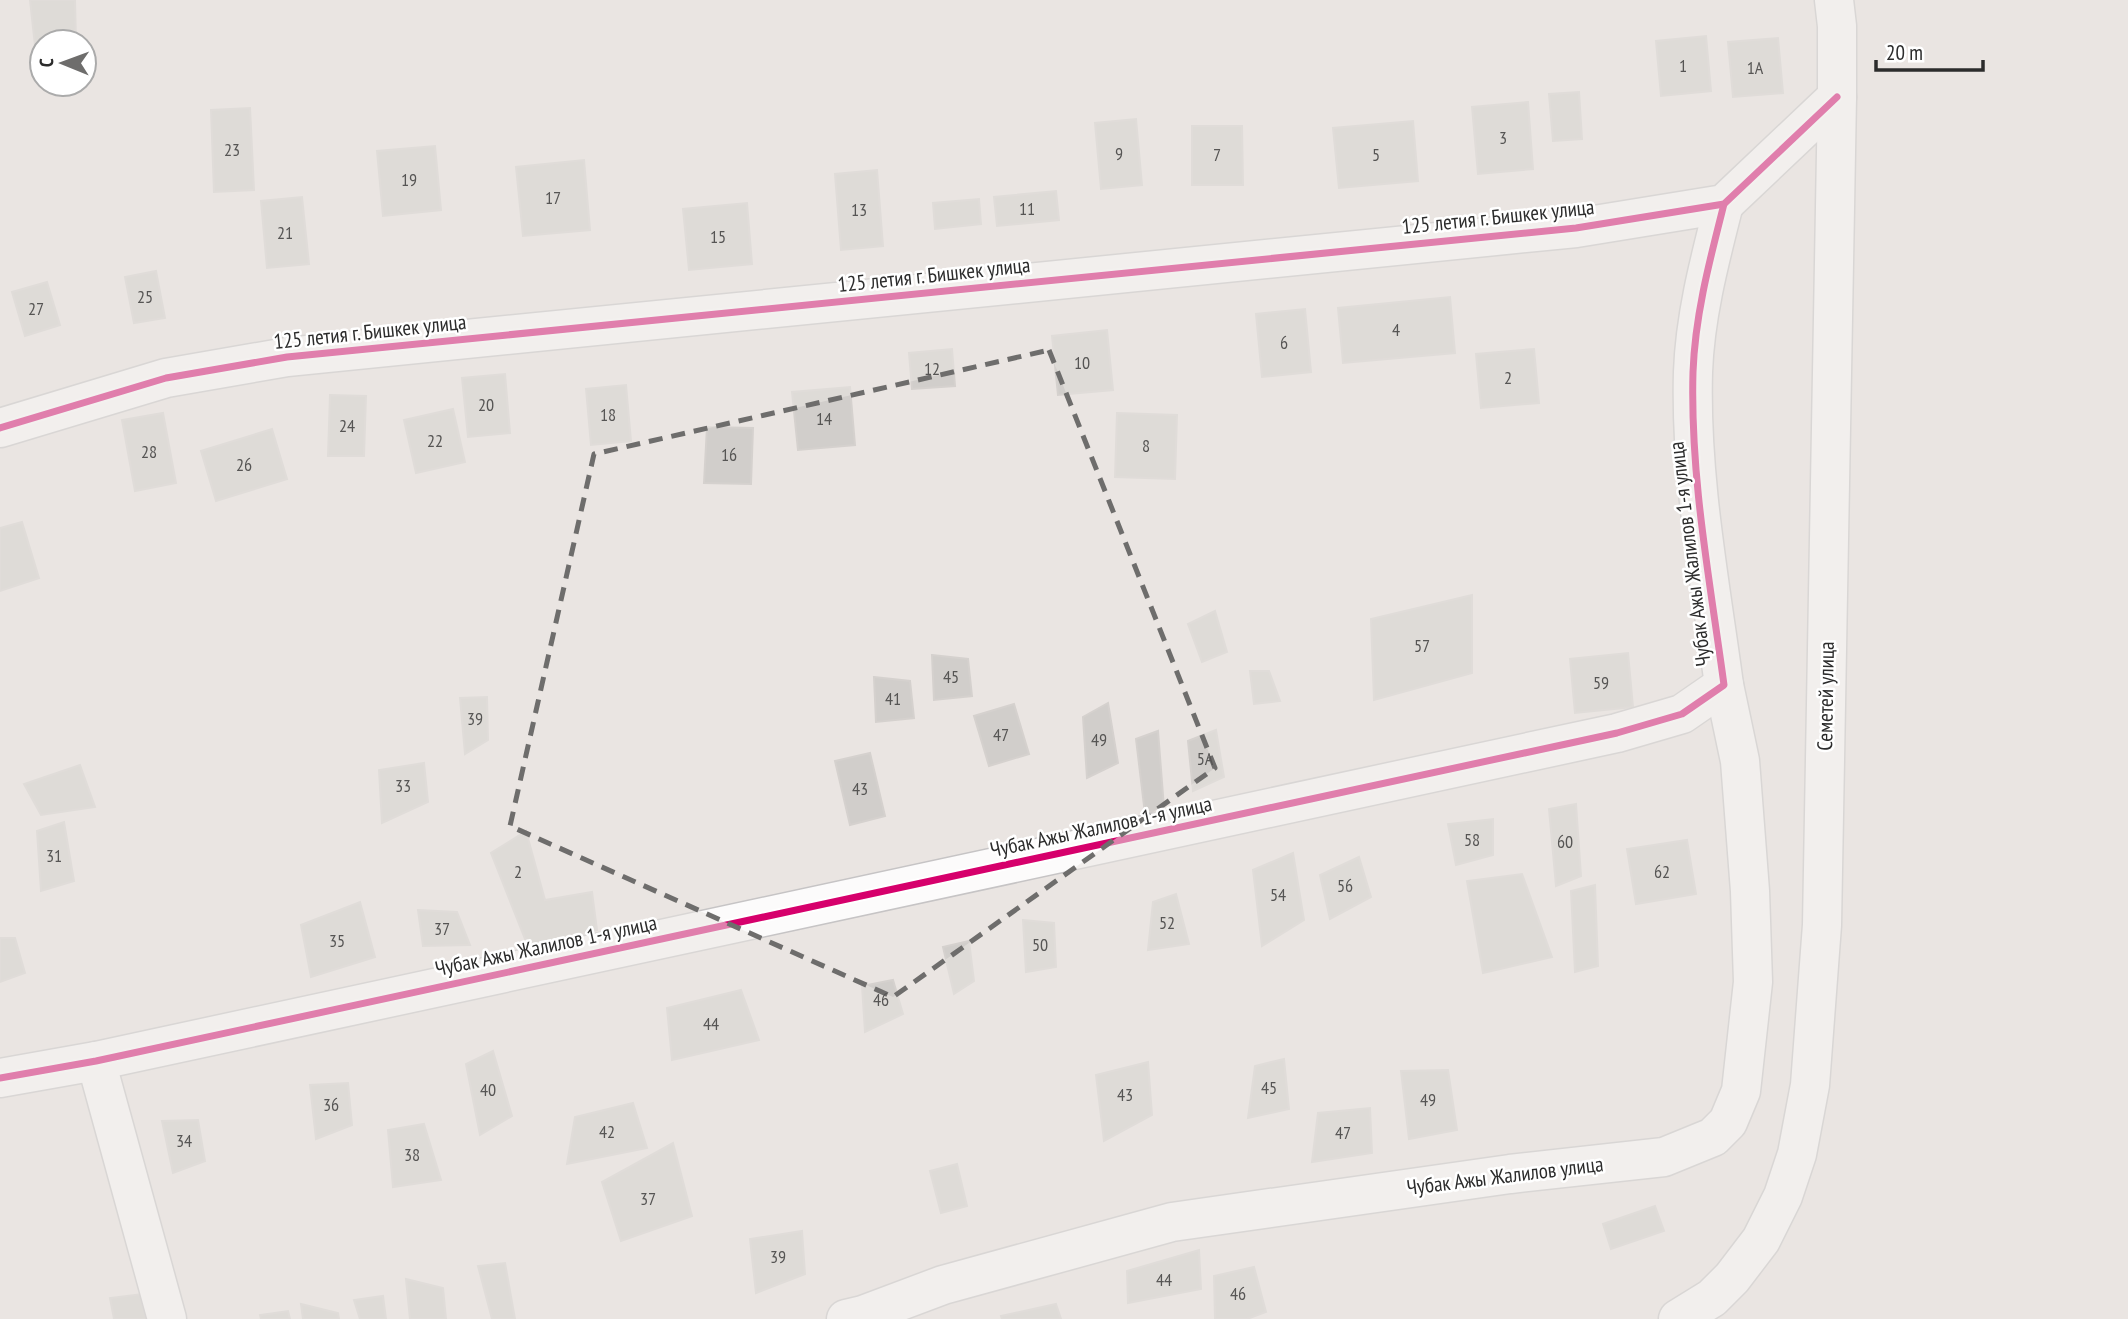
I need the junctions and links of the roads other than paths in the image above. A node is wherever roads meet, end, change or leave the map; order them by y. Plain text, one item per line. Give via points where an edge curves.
1 (1836, 13) edge
2 (1837, 97) junction
3 (1724, 204) junction
4 (0, 428) edge
5 (1724, 685) junction
6 (96, 1061) junction
7 (0, 1078) edge
8 (167, 1319) edge
9 (846, 1319) edge
10 (1678, 1319) edge

1 - 2 street, Семетей улица
2 - 3 street
2 - 10 street, Семетей улица via 1822,925 1811,1085 1797,1154 1783,1196 1760,1240 1718,1292
3 - 4 street, 125 летия г. Бишкек улица via 1576,228 287,358 166,377
3 - 5 street, Чубак Ажы Жалилов 1-я улица via 1703,287 1693,369 1693,452
5 - 6 street, Чубак Ажы Жалилов 1-я улица via 1682,714 1617,733
5 - 9 street, Чубак Ажы Жалилов улица via 1740,761 1753,982 1741,1091 1728,1122 1713,1137 1664,1157 1172,1222 943,1285
6 - 7 street, Чубак Ажы Жалилов 1-я улица
6 - 8 street

